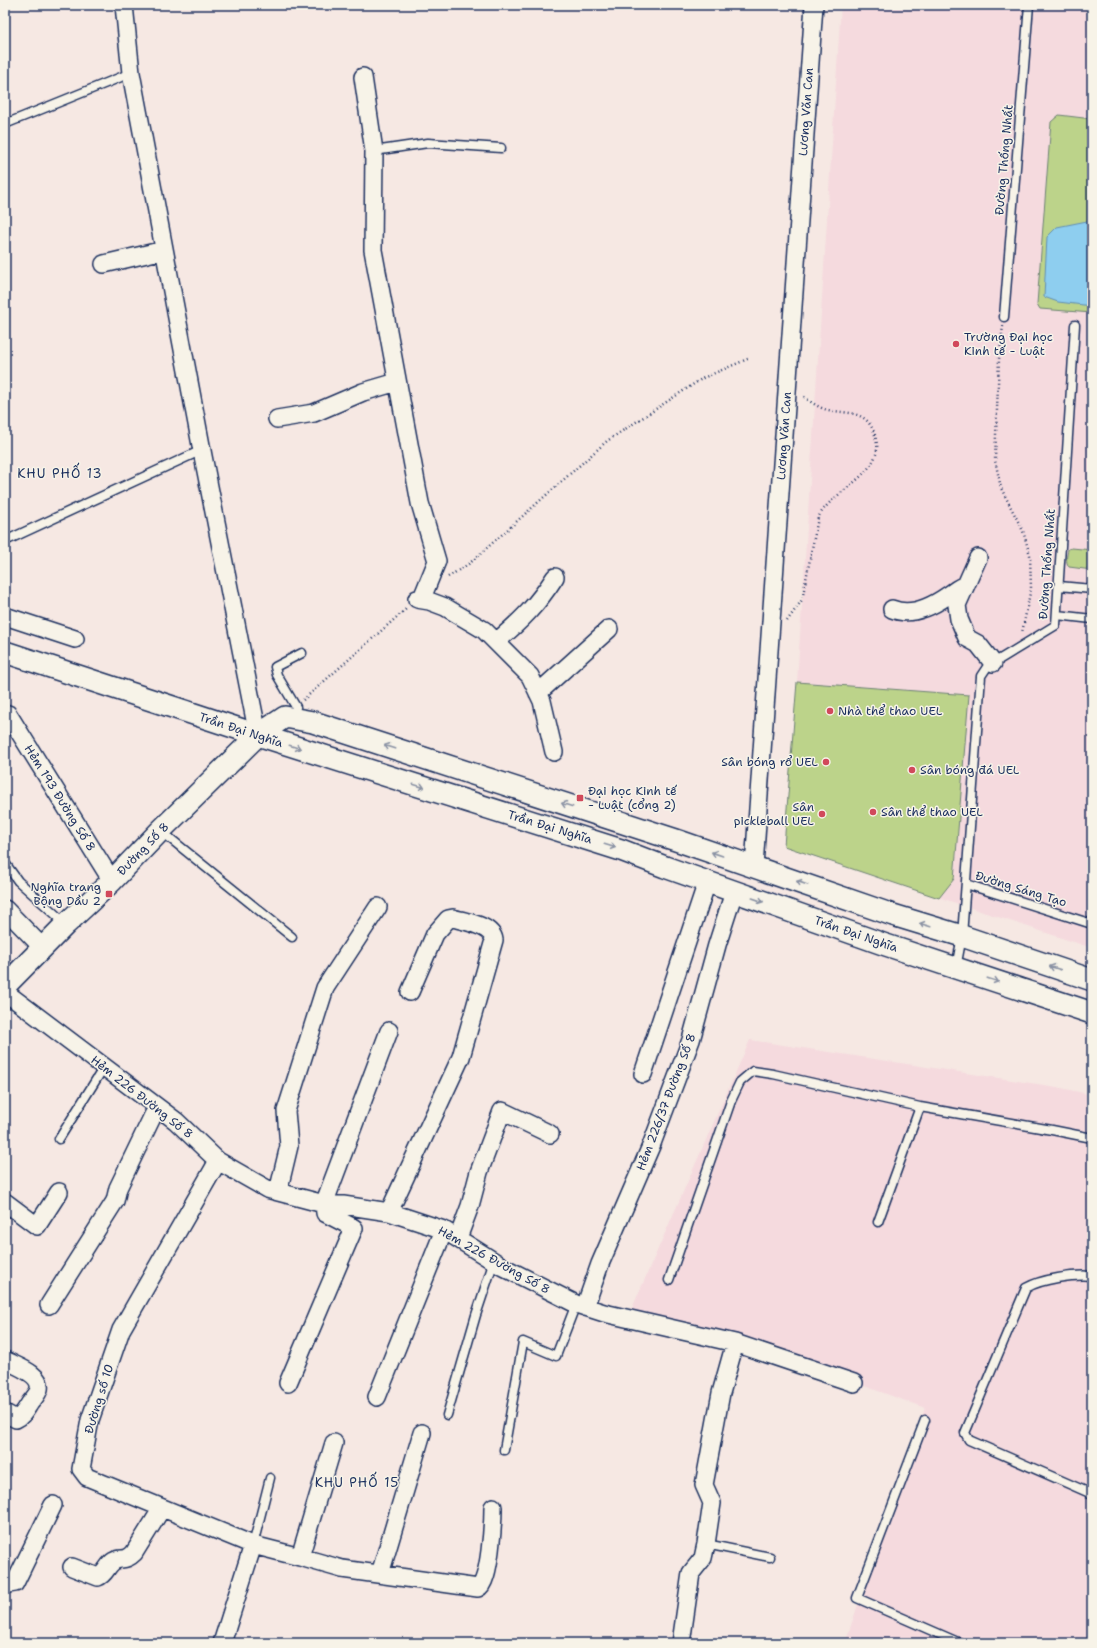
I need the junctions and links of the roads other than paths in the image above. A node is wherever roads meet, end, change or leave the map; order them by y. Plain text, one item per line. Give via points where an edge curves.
1 (124, 5) edge
2 (814, 5) edge
3 (1029, 5) edge
4 (131, 73) junction
5 (363, 77) dead end
6 (5, 124) edge
7 (501, 148) dead end
8 (374, 151) junction
9 (164, 250) junction
10 (104, 264) dead end
11 (1004, 317) road end
12 (1075, 325) dead end
13 (397, 382) junction
14 (277, 419) dead end
15 (202, 450) junction
16 (5, 541) edge
17 (978, 558) dead end
18 (555, 577) dead end
19 (966, 585) junction
20 (1059, 586) junction
21 (1092, 589) edge
22 (892, 609) dead end
23 (1057, 615) junction
24 (5, 616) edge
25 (1092, 619) edge
26 (609, 629) dead end
27 (75, 639) dead end
28 (496, 642) junction
29 (5, 652) edge
30 (302, 653) dead end
31 (993, 663) junction
32 (538, 693) junction
33 (291, 712) junction
34 (8, 714) dead end
35 (258, 735) junction
36 (554, 752) dead end
37 (160, 831) junction
38 (652, 832) junction
39 (642, 857) junction
40 (5, 863) edge
41 (754, 866) junction
42 (112, 881) junction
43 (707, 882) junction
44 (966, 884) junction
45 (734, 892) junction
46 (378, 907) dead end
47 (5, 909) edge
48 (66, 924) junction
49 (1092, 924) edge
50 (962, 936) junction
51 (292, 937) dead end
52 (42, 948) junction
53 (956, 968) junction
54 (1092, 980) edge
55 (5, 986) edge
56 (5, 992) edge
57 (410, 992) dead end
58 (1092, 1013) edge
59 (389, 1030) dead end
60 (104, 1067) junction
61 (643, 1074) dead end
62 (157, 1107) junction
63 (920, 1107) junction
64 (550, 1134) dead end
65 (1092, 1138) edge
66 (58, 1139) dead end
67 (218, 1161) junction
68 (59, 1192) dead end
69 (278, 1192) junction
70 (5, 1202) edge
71 (324, 1204) junction
72 (389, 1212) junction
73 (878, 1222) dead end
74 (451, 1234) junction
75 (494, 1261) junction
76 (1092, 1276) edge
77 (669, 1280) dead end
78 (49, 1305) dead end
79 (580, 1305) junction
80 (735, 1343) junction
81 (5, 1360) edge
82 (288, 1383) dead end
83 (854, 1383) dead end
84 (377, 1397) dead end
85 (5, 1413) edge
86 (447, 1415) dead end
87 (925, 1420) dead end
88 (422, 1433) dead end
89 (334, 1443) dead end
90 (504, 1450) dead end
91 (270, 1478) dead end
92 (1092, 1494) edge
93 (53, 1505) dead end
94 (493, 1507) dead end
95 (162, 1508) junction
96 (706, 1544) junction
97 (253, 1545) junction
98 (300, 1557) junction
99 (770, 1557) dead end
100 (72, 1567) dead end
101 (380, 1574) junction
102 (5, 1582) edge
103 (222, 1643) edge
104 (681, 1643) edge
105 (960, 1643) edge

1 - 4 street
2 - 41 street, Lương Văn Can
3 - 11 lane, Đường Thống Nhất
4 - 6 lane
4 - 9 street
5 - 8 street
7 - 8 lane via 428,143
8 - 13 street via 373,250
9 - 10 street
9 - 15 street
12 - 20 lane, Đường Thống Nhất
13 - 14 street via 363,392 314,413
13 - 28 street via 420,503 437,561 420,596 445,607 484,630
15 - 16 lane
15 - 35 street
17 - 19 street
18 - 28 street via 541,599 520,622
19 - 22 street via 919,610 902,613
19 - 31 street via 957,605 959,619 967,638 978,644
20 - 21 lane
20 - 23 lane, Đường Thống Nhất
23 - 25 lane
23 - 31 lane, Đường Thống Nhất via 1056,625
24 - 27 street
26 - 32 street
28 - 32 street via 530,676
29 - 35 street, Trần Đại Nghĩa
30 - 33 lane via 276,667
31 - 44 lane, Đường Thống Nhất via 981,676
32 - 36 street
33 - 35 street, Đường Số 8
38 -> 33 street via 313,722
34 - 42 street, Hẻm 193 Đường Số 8
35 - 37 street, Đường Số 8
35 -> 39 street, Trần Đại Nghĩa
37 - 42 street, Đường Số 8
37 - 51 lane
38 - 39 street
41 -> 38 street
39 - 43 street, Trần Đại Nghĩa
40 - 48 lane via 18,881
50 -> 41 street via 893,915
42 - 48 street, Đường Số 8
43 - 45 street, Trần Đại Nghĩa
43 - 61 street
44 - 49 lane, Đường Sáng Tạo
44 - 50 lane, Đường Thống Nhất
45 -> 53 street, Trần Đại Nghĩa
45 - 79 street, Hẻm 226/37 Đường Số 8 via 691,1040 651,1146
46 - 69 street via 325,988 286,1112 289,1146
47 - 52 street
48 - 52 street, Đường Số 8
50 - 53 lane, Đường Thống Nhất
54 -> 50 street
52 - 55 street, Đường Số 8
53 -> 58 street, Trần Đại Nghĩa
56 - 60 street, Hẻm 226 Đường Số 8
57 - 72 street via 435,934 448,919 453,918 487,929 493,934 494,940 461,1057
59 - 71 street
60 - 62 street, Hẻm 226 Đường Số 8
60 - 66 lane
62 - 67 street, Hẻm 226 Đường Số 8 via 176,1121
62 - 78 street via 118,1188 115,1201
63 - 65 lane
63 - 73 lane
63 - 77 lane via 753,1071 740,1082 731,1101
64 - 74 street via 502,1110 479,1172 470,1206
67 - 69 street, Hẻm 226 Đường Số 8 via 267,1189
67 - 95 street, Đường số 10 via 122,1330 90,1420 81,1469 87,1477
68 - 70 street via 37,1226
69 - 71 street, Hẻm 226 Đường Số 8
71 - 72 street, Hẻm 226 Đường Số 8
71 - 82 street via 325,1213 354,1228
72 - 74 street, Hẻm 226 Đường Số 8
74 - 75 street, Hẻm 226 Đường Số 8
74 - 84 street
75 - 79 street, Hẻm 226 Đường Số 8 via 548,1291
75 - 86 lane
76 - 92 lane via 1063,1278 1026,1288 965,1433 969,1440
79 - 80 street, Hẻm 226 Đường Số 8 via 604,1313
79 - 90 lane via 556,1356 523,1342
80 - 83 street, Hẻm 226 Đường Số 8
80 - 96 street via 721,1393 704,1485 712,1502
81 - 85 street via 31,1374 39,1384 39,1390 22,1416 16,1419
87 - 105 lane via 857,1598
88 - 101 street
89 - 98 street
91 - 97 lane
93 - 102 street via 15,1583
94 - 101 street, Đường số 10 via 489,1560 481,1587
95 - 97 street, Đường số 10
95 - 100 street via 129,1559 115,1560 102,1576 98,1577
96 - 99 lane
96 - 104 street via 703,1558 691,1573
97 - 98 street, Đường số 10
97 - 103 street
98 - 101 street, Đường số 10 via 342,1569

